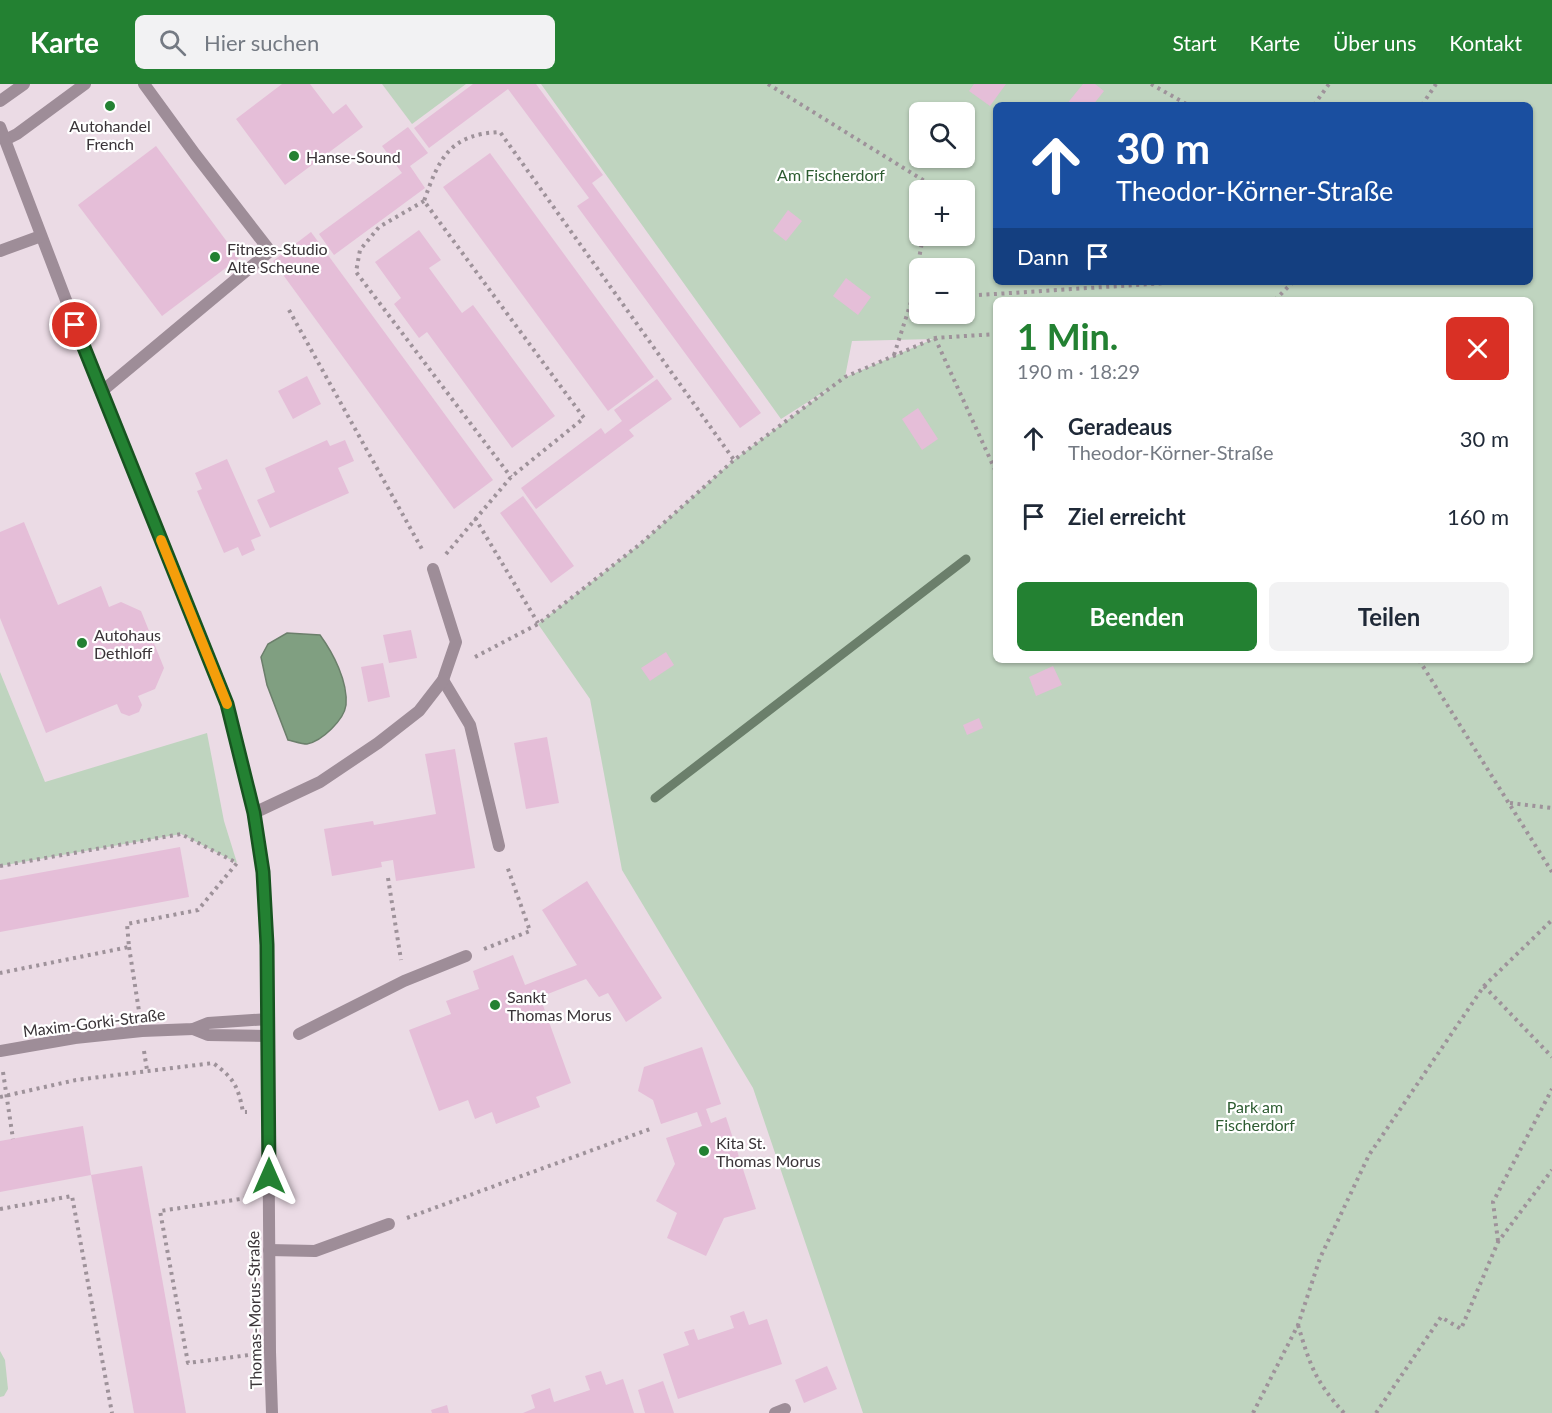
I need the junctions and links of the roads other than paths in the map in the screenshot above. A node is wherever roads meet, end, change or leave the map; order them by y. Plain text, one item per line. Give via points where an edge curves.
1 (24, 84) edge
2 (86, 84) edge
3 (144, 84) edge
4 (0, 101) edge
5 (0, 127) edge
6 (5, 140) junction
7 (41, 236) junction
8 (0, 251) edge
9 (101, 392) junction
10 (433, 569) road end
11 (443, 680) junction
12 (254, 813) junction
13 (500, 846) road end
14 (466, 956) road end
15 (269, 1027) junction
16 (299, 1034) dead end
17 (0, 1051) edge
18 (389, 1224) road end
19 (269, 1251) junction
20 (272, 1413) edge

1 - 4 street
2 - 6 street
3 - 9 street via 270,251
5 - 6 street, Thomas-Morus-Straße
6 - 7 street, Thomas-Morus-Straße
7 - 8 street
7 - 9 street, Thomas-Morus-Straße
9 - 12 street, Thomas-Morus-Straße via 227,704
10 - 11 street via 456,642
11 - 12 street via 419,711 378,743 320,782
11 - 13 street via 470,725
12 - 15 street, Thomas-Morus-Straße via 263,872
14 - 16 street via 404,981
15 - 17 street, Maxim-Gorki-Straße via 208,1035 193,1029 142,1031
15 - 19 street, Thomas-Morus-Straße
18 - 19 street via 315,1251
19 - 20 street, Thomas-Morus-Straße

